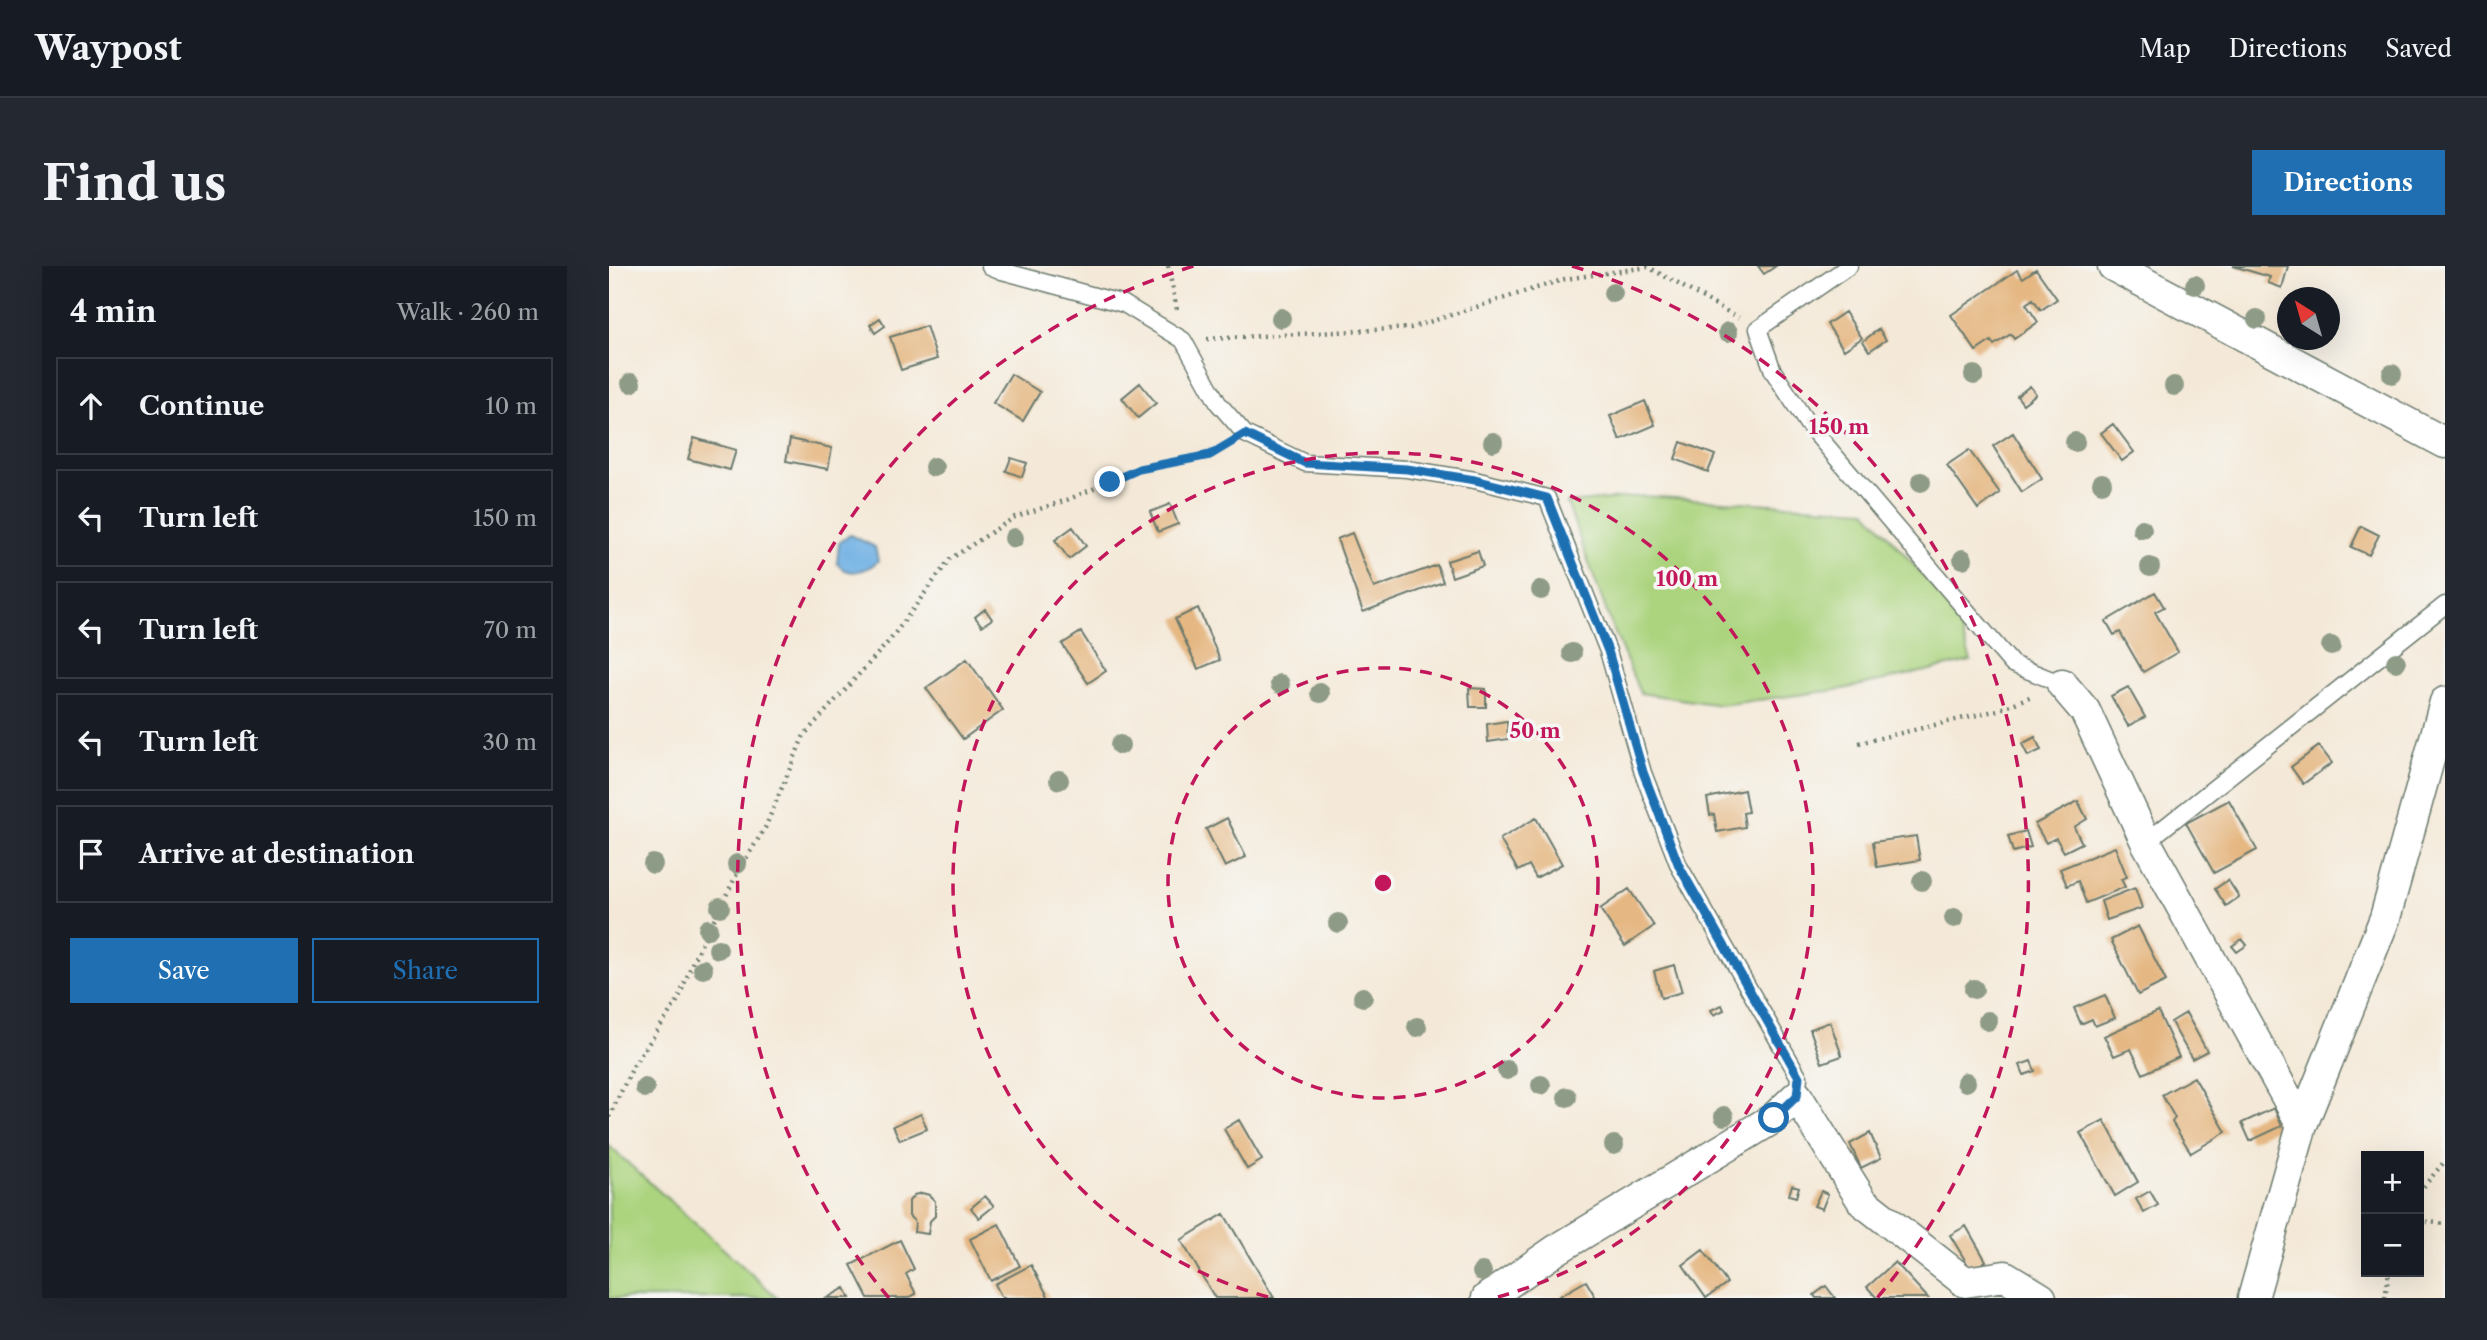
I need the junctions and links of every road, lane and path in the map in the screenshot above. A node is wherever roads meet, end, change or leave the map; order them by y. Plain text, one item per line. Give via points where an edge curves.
1 (990, 266) edge
2 (1168, 266) edge
3 (1849, 266) edge
4 (2113, 266) edge
5 (1758, 329) junction
6 (1184, 340) junction
7 (1245, 434) junction
8 (2445, 443) edge
9 (2445, 605) edge
10 (2062, 684) junction
11 (2445, 702) edge
12 (1859, 743) dead end
13 (2146, 842) junction
14 (1797, 1096) junction
15 (609, 1117) edge
16 (2302, 1125) junction
17 (2445, 1161) edge
18 (2424, 1186) edge
19 (2424, 1222) edge
20 (2445, 1224) edge
21 (2388, 1277) edge
22 (1487, 1298) edge
23 (2041, 1298) edge
24 (2253, 1298) edge
25 (2385, 1298) edge

1 - 6 lane via 1124,304
2 - 6 path
3 - 5 lane
4 - 8 street
5 - 6 path via 1648,267 1565,279 1410,328
5 - 10 lane via 1773,371 1807,423 1918,553 2013,663
6 - 7 lane via 1218,403
7 - 14 lane via 1305,463 1421,471 1547,498 1608,651 1643,772 1679,866 1799,1077
7 - 15 path via 1210,455 1139,469 1015,517 950,559 890,640 804,735 765,828 739,870 678,1000 634,1065
9 - 13 lane
10 - 12 path via 1998,710
10 - 13 street via 2085,710
11 - 16 street via 2385,918
13 - 16 street
14 - 22 street via 1774,1118 1556,1250
14 - 23 street via 1863,1202 1965,1282 2005,1276
16 - 24 street
17 - 18 path
19 - 20 path
21 - 25 path

